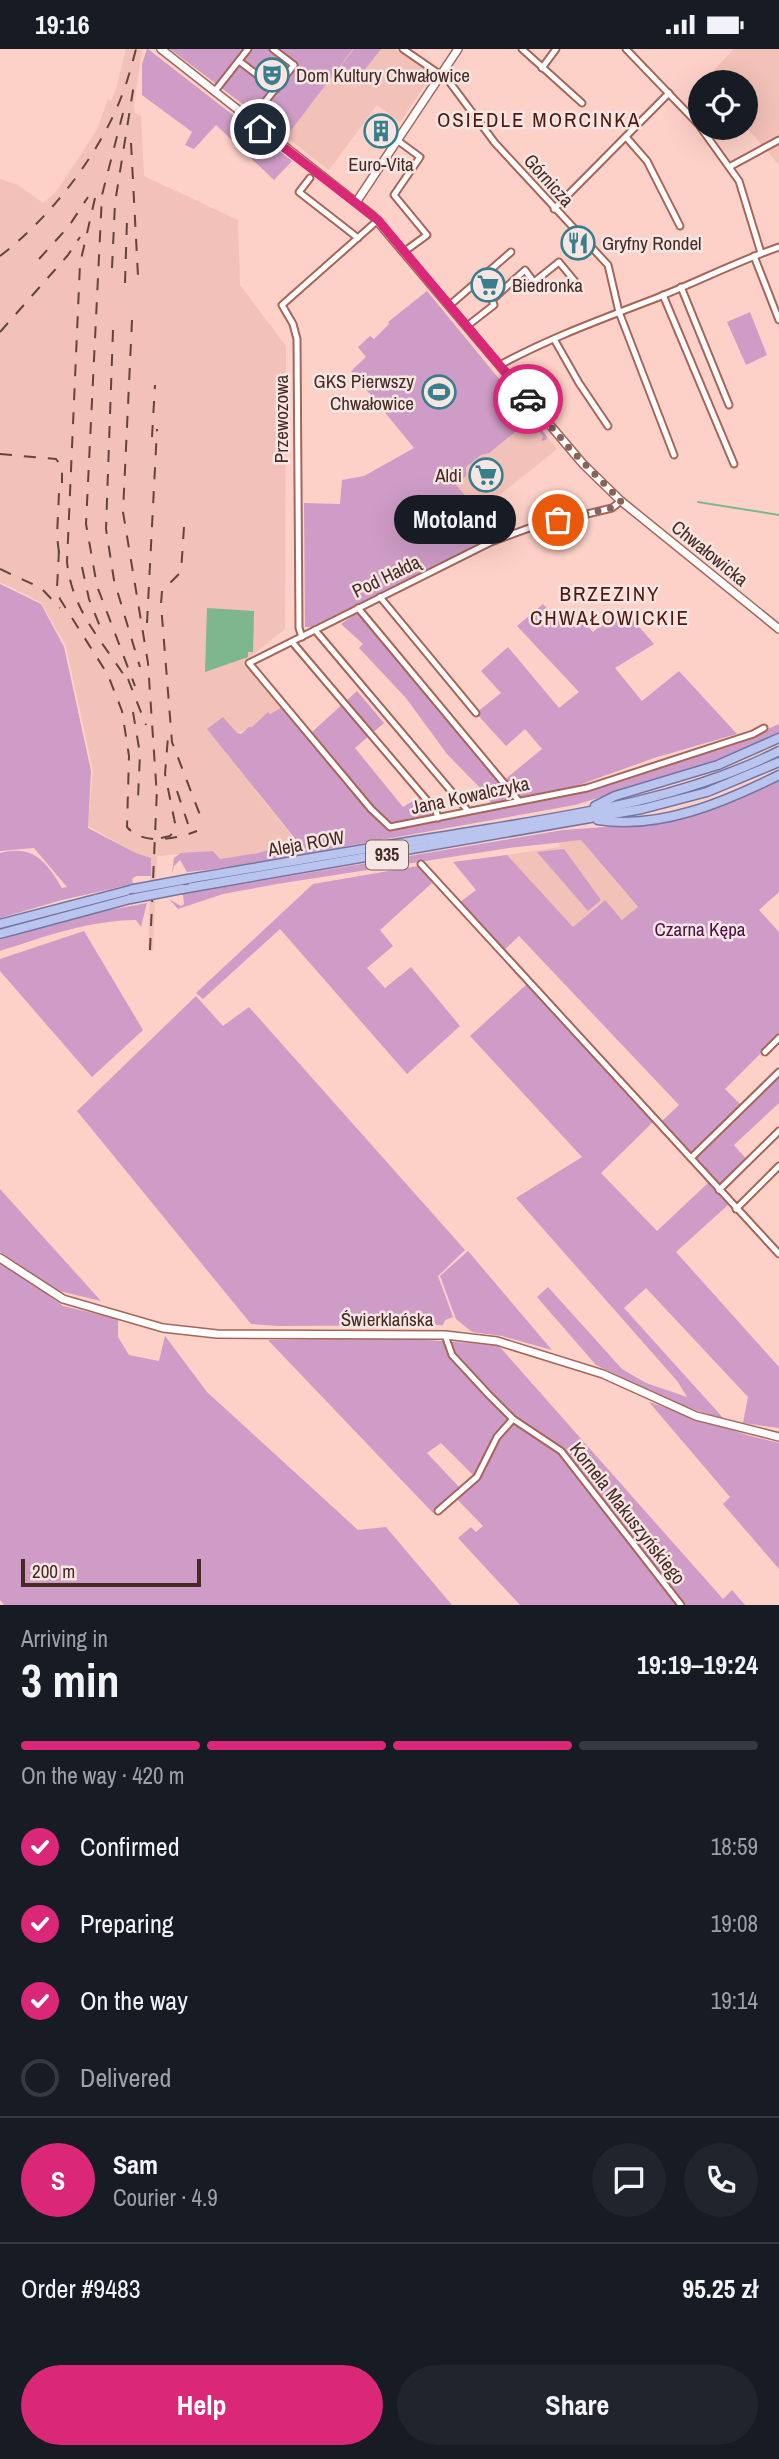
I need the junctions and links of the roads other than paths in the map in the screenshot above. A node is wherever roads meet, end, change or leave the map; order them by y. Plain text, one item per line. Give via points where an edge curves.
1 (161, 49) edge
2 (248, 49) edge
3 (273, 49) edge
4 (403, 49) edge
5 (458, 49) edge
6 (522, 49) edge
7 (556, 49) edge
8 (626, 49) edge
9 (239, 61) junction
10 (542, 68) junction
11 (441, 75) junction
12 (276, 89) junction
13 (215, 91) junction
14 (669, 93) junction
15 (582, 103) dead end
16 (688, 113) edge
17 (250, 121) junction
18 (626, 137) junction
19 (397, 140) junction
20 (711, 140) edge
21 (779, 140) edge
22 (730, 166) junction
23 (310, 177) dead end
24 (357, 201) junction
25 (554, 209) junction
26 (378, 220) junction
27 (680, 226) dead end
28 (358, 238) junction
29 (779, 247) edge
30 (405, 251) junction
31 (511, 252) dead end
32 (761, 253) junction
33 (754, 256) junction
34 (578, 285) dead end
35 (681, 286) junction
36 (663, 295) junction
37 (450, 305) junction
38 (619, 312) junction
39 (779, 320) edge
40 (467, 326) junction
41 (554, 339) junction
42 (500, 365) junction
43 (729, 405) dead end
44 (608, 426) dead end
45 (674, 455) dead end
46 (734, 464) dead end
47 (621, 501) junction
48 (380, 597) junction
49 (358, 608) junction
50 (315, 629) junction
51 (779, 629) edge
52 (302, 637) junction
53 (293, 643) junction
54 (249, 663) joint
55 (477, 713) dead end
56 (764, 728) dead end
57 (779, 737) edge
58 (779, 751) edge
59 (779, 762) edge
60 (779, 775) edge
61 (518, 800) junction
62 (468, 811) junction
63 (588, 815) junction
64 (438, 818) junction
65 (421, 864) dead end
66 (0, 924) edge
67 (0, 934) edge
68 (779, 1038) edge
69 (765, 1052) dead end
70 (779, 1072) edge
71 (779, 1131) edge
72 (691, 1158) junction
73 (779, 1166) edge
74 (719, 1190) junction
75 (736, 1209) junction
76 (779, 1254) edge
77 (0, 1258) edge
78 (445, 1335) junction
79 (513, 1419) junction
80 (777, 1436) edge
81 (438, 1511) dead end
82 (681, 1605) edge

1 - 13 street, Chwałowicka
2 - 9 street
3 - 12 street via 294,65
4 - 11 street, Górnicza
5 - 11 street
6 - 10 street
7 - 10 street
8 - 14 street
9 - 12 street
9 - 13 street
10 - 15 street
11 - 19 street
11 - 25 street, Górnicza
12 - 17 street
13 - 17 street, Chwałowicka
14 - 16 street
14 - 18 street
17 - 24 street, Chwałowicka
18 - 25 street
18 - 27 street via 647,161
19 - 24 street
19 - 30 street via 420,157 394,195 427,235
20 - 22 street
21 - 22 street
22 - 32 street
23 - 28 street via 299,192
24 - 26 street, Chwałowicka
25 - 38 street, Górnicza via 608,265
26 - 28 street, Przewozowa
26 - 30 street, Chwałowicka
28 - 52 street, Przewozowa via 282,305 297,339
29 - 32 street
30 - 37 street, Chwałowicka
31 - 37 street
32 - 33 street
33 - 35 street
33 - 39 street
34 - 40 street via 559,263 536,285 525,270 492,300 494,305
35 - 36 street
35 - 43 street
36 - 38 street
36 - 46 street
37 - 40 street, Chwałowicka
38 - 41 street
38 - 45 street, Górnicza
40 - 42 street, Chwałowicka
41 - 42 street
41 - 44 street
42 - 47 street, Chwałowicka
47 - 48 street, Pod Hałdą via 612,508 500,538
47 - 51 street, Chwałowicka
48 - 49 street, Pod Hałdą
48 - 55 street
49 - 50 street, Pod Hałdą
49 - 61 street
50 - 52 street, Pod Hałdą
50 - 62 street
52 - 53 street, Pod Hałdą
53 - 54 street, Pod Hałdą
53 - 64 street
54 - 64 street, Jana Kowalczyka via 390,828
56 - 61 street, Jana Kowalczyka via 587,788
57 - 63 main road via 725,762 615,796
58 - 63 main road, Aleja ROW / 935 via 684,789
59 - 63 main road, Aleja ROW / 935 via 689,797
60 - 63 main road via 666,817 617,823
61 - 62 street, Jana Kowalczyka
62 - 64 street, Jana Kowalczyka
63 - 66 main road, Aleja ROW / 935, bridge via 134,889
63 - 67 main road, Aleja ROW / 935, bridge via 130,899
65 - 72 street
68 - 69 street
70 - 72 street
71 - 74 street
72 - 74 street
73 - 75 street
74 - 75 street
75 - 76 street
77 - 78 street, Świerklańska via 63,1299 170,1330
78 - 79 street, Kornela Makuszyńskiego via 452,1355
78 - 80 street, Świerklańska via 526,1348 603,1374 696,1416
79 - 81 street via 477,1477
79 - 82 street, Kornela Makuszyńskiego via 561,1451

